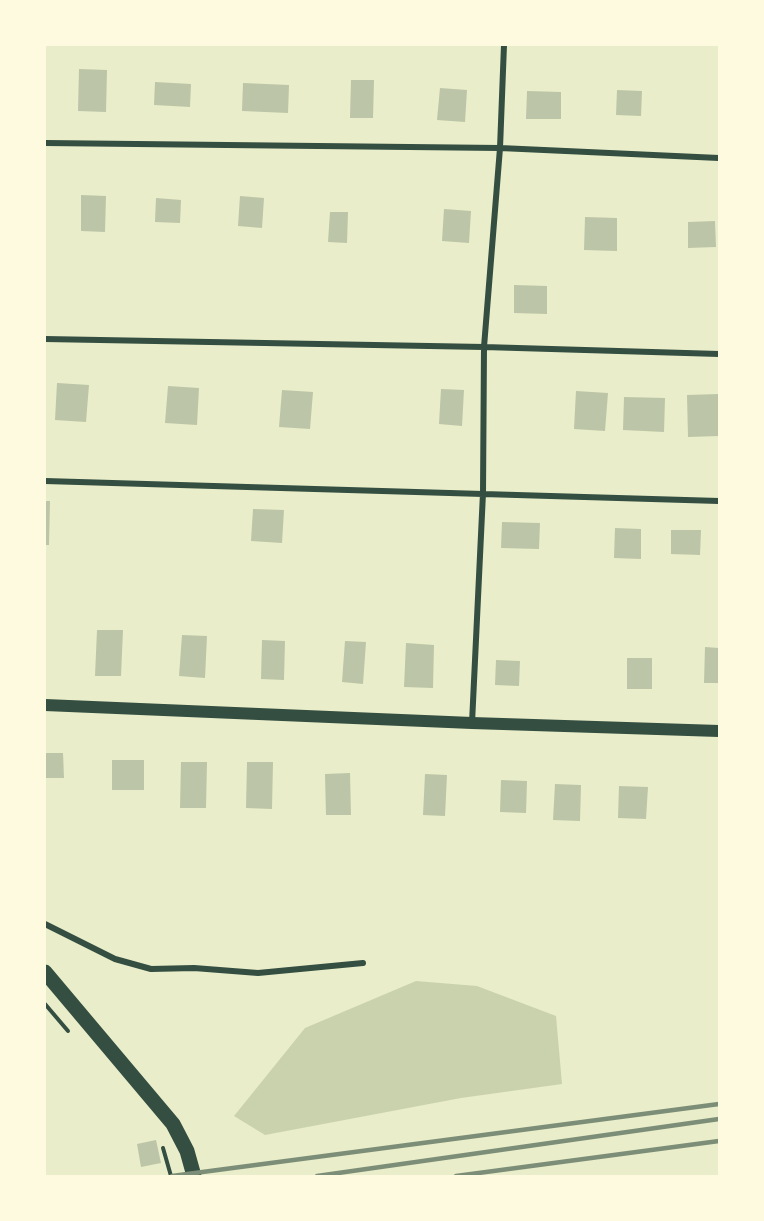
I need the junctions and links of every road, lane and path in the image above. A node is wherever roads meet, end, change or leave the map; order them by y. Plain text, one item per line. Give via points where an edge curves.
1 (504, 45) edge
2 (45, 143) edge
3 (500, 148) junction
4 (719, 158) edge
5 (45, 339) edge
6 (484, 347) junction
7 (719, 354) edge
8 (45, 481) edge
9 (483, 494) junction
10 (719, 501) edge
11 (45, 705) edge
12 (472, 723) junction
13 (719, 731) edge
14 (45, 924) edge
15 (363, 963) dead end
16 (45, 972) edge
17 (45, 1004) edge
18 (68, 1031) dead end
19 (162, 1146) dead end
20 (171, 1176) edge
21 (194, 1176) edge

1 - 3 street
2 - 3 street
3 - 4 street
3 - 6 street
5 - 6 street
6 - 7 street
6 - 9 street
8 - 9 street
9 - 10 street
9 - 12 street
11 - 12 main road
12 - 13 main road
14 - 15 street via 116,959 152,969 258,973
16 - 21 main road via 173,1124
17 - 18 path
19 - 20 path

